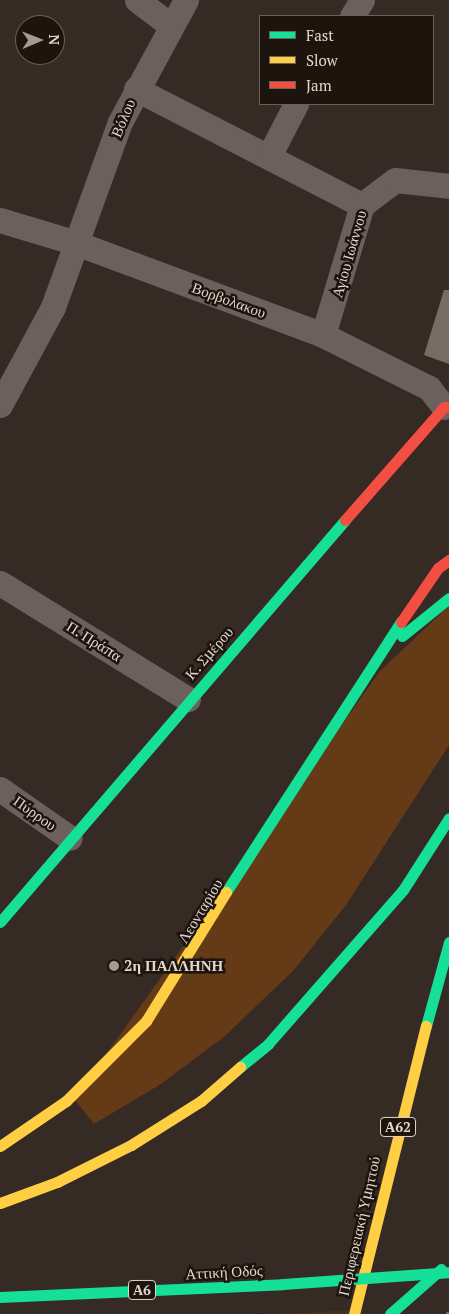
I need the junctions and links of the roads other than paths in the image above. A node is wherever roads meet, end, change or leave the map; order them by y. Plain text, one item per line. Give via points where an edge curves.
1 (136, 0) edge
2 (186, 0) edge
3 (362, 0) edge
4 (353, 15) edge
5 (170, 25) junction
6 (136, 89) junction
7 (295, 105) edge
8 (269, 156) junction
9 (449, 186) edge
10 (362, 205) junction
11 (0, 220) edge
12 (76, 244) junction
13 (323, 335) junction
14 (0, 405) edge
15 (446, 407) edge
16 (449, 560) edge
17 (0, 583) edge
18 (449, 598) edge
19 (382, 652) junction
20 (188, 699) junction
21 (0, 789) edge
22 (449, 818) edge
23 (70, 838) junction
24 (0, 922) edge
25 (449, 942) edge
26 (0, 1146) edge
27 (0, 1203) edge
28 (449, 1261) edge
29 (449, 1272) edge
30 (0, 1297) edge
31 (354, 1314) edge
32 (390, 1314) edge

1 - 5 street
2 - 5 street, Βόλου
3 - 4 street
5 - 6 street, Βόλου
6 - 8 street
6 - 12 street, Βόλου
7 - 8 street
8 - 10 street
9 - 10 street, Αγίου Ιωάννου via 395,180
10 - 13 street, Αγίου Ιωάννου
11 - 12 street, Βορβολακου
12 - 13 street, Βορβολακου
12 - 14 street, Βόλου via 53,307
13 - 15 street, Βορβολακου via 429,388
15 - 20 main road, Κ. Σμέρου
16 - 19 main road, Λεονταρίου via 438,568
17 - 20 street, Π. Πράπα
18 - 19 main road, Λεονταρίου
19 - 26 main road, Λεονταρίου via 146,1020 66,1101
20 - 23 main road, Κ. Σμέρου
21 - 23 street, Πύρρου
22 - 27 main road via 403,890 261,1050 201,1101 131,1144 57,1182
23 - 24 main road, Κ. Σμέρου
25 - 31 main road, Περιφερειακή Υμηττού / Α62 via 404,1105
28 - 32 main road, bridge
29 - 30 main road, Αττική Οδός / Α6, bridge via 283,1284

